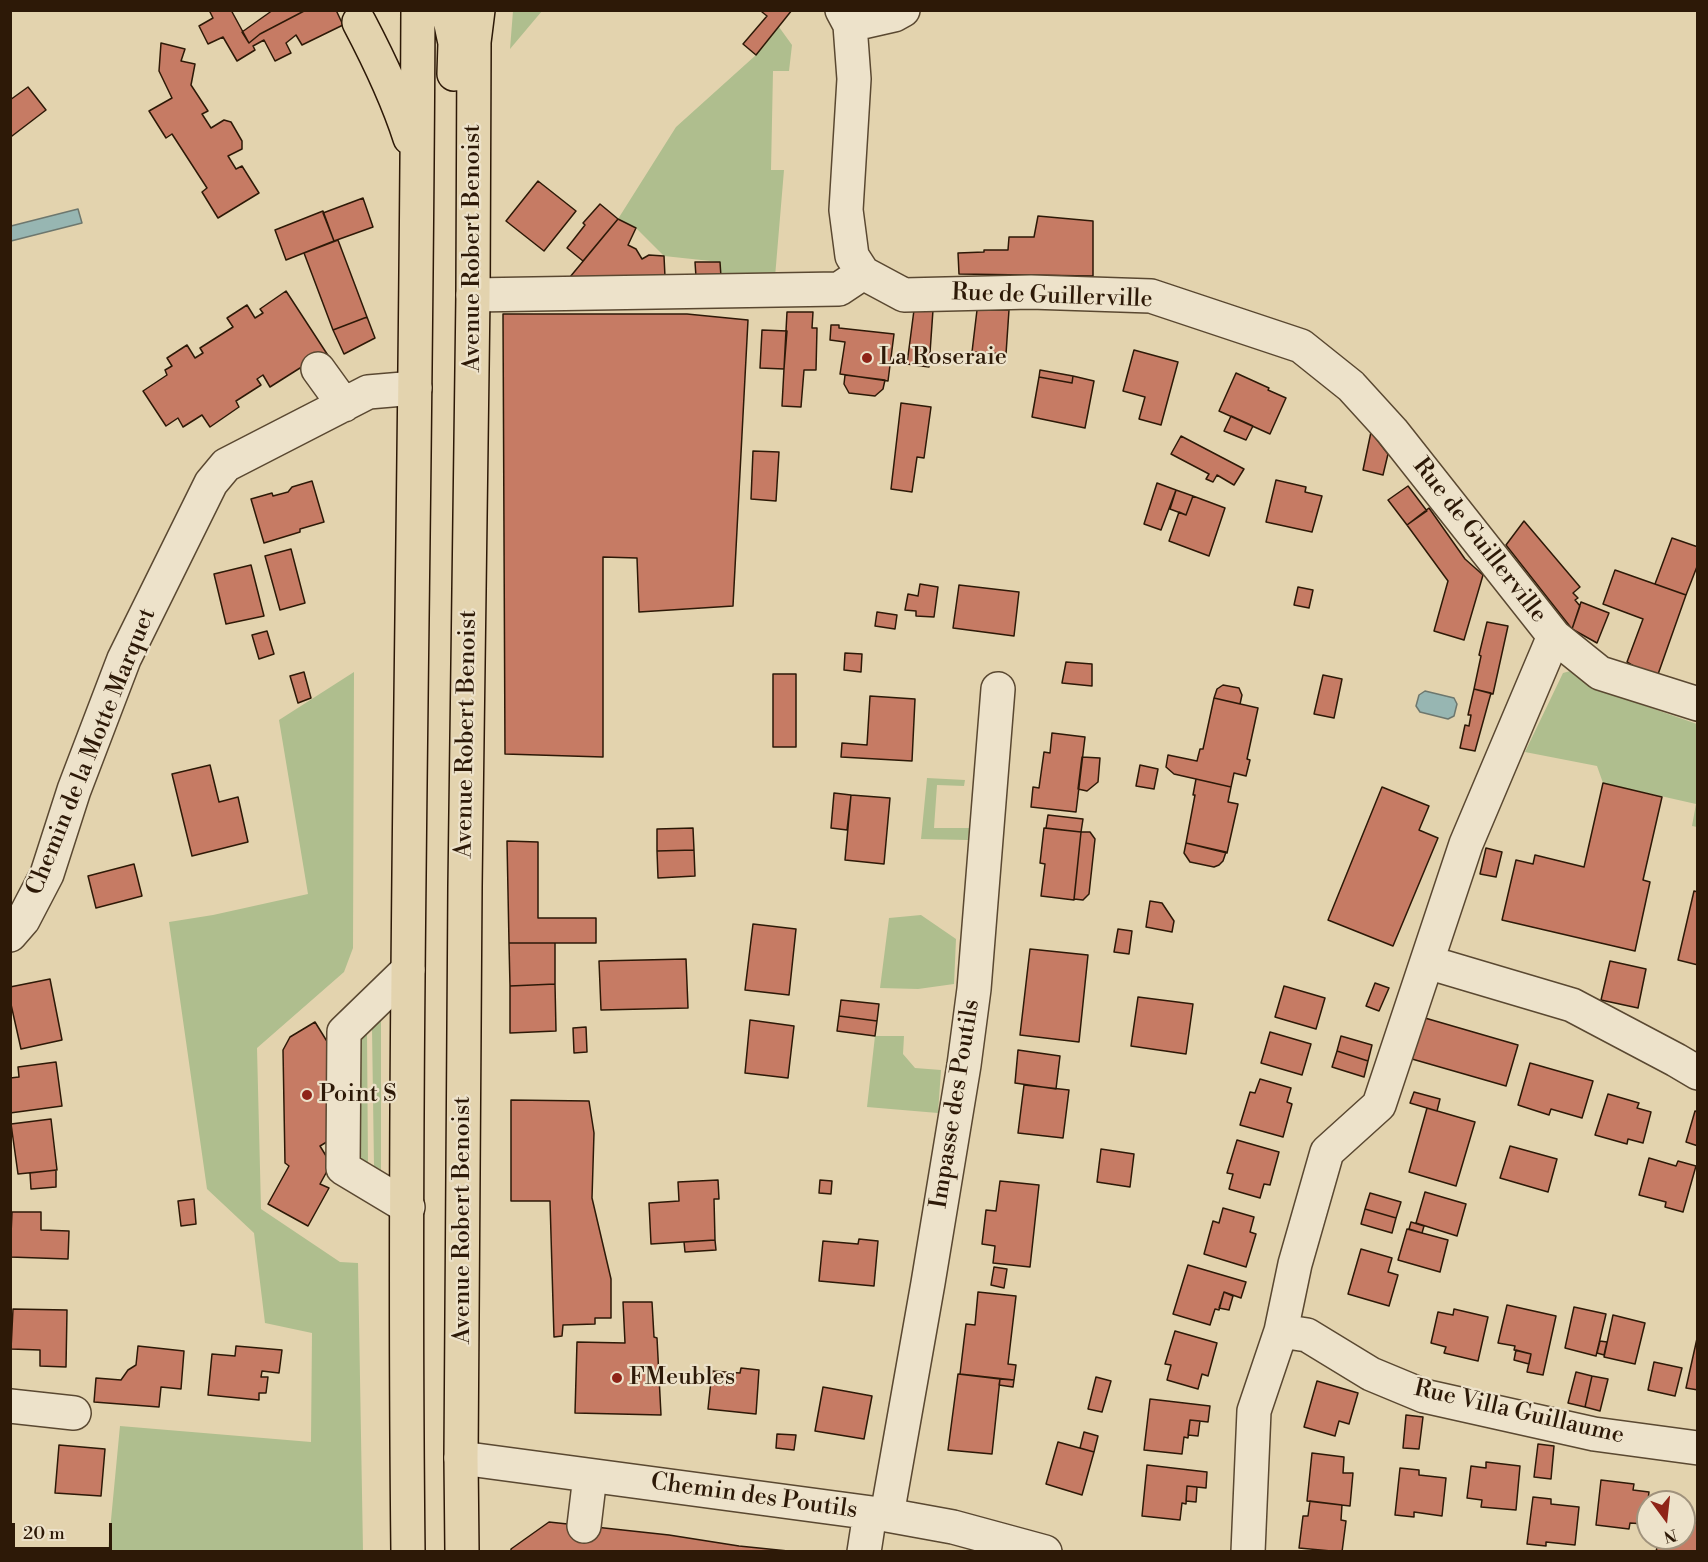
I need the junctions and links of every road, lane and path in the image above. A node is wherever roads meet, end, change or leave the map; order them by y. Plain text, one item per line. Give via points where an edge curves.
1 (418, 10) edge
2 (448, 10) edge
3 (477, 10) edge
4 (903, 10) edge
5 (356, 16) edge
6 (846, 18) edge
7 (418, 162) junction
8 (863, 273) junction
9 (473, 295) junction
10 (318, 369) dead end
11 (415, 388) junction
12 (344, 405) junction
13 (1554, 636) junction
14 (998, 688) dead end
15 (1698, 704) edge
16 (10, 935) edge
17 (1427, 962) junction
18 (408, 970) junction
19 (1698, 1073) edge
20 (408, 1208) junction
21 (1281, 1331) junction
22 (10, 1406) edge
23 (74, 1413) dead end
24 (1698, 1448) edge
25 (460, 1458) junction
26 (590, 1476) junction
27 (878, 1514) junction
28 (584, 1526) dead end
29 (408, 1551) edge
30 (462, 1551) edge
31 (864, 1551) edge
32 (1045, 1551) edge
33 (1248, 1551) edge

1 - 7 main road
2 - 9 main road via 455,43 453,217
3 - 9 main road, Avenue Robert Benoist
4 - 6 street via 894,15
5 - 7 main road via 383,67
6 - 8 street via 854,79 846,210 852,256
7 - 11 main road
8 - 9 street via 839,289
8 - 13 street, Rue de Guillerville via 904,295 1031,292 1150,296 1301,346 1351,386 1392,431
9 - 25 main road, Avenue Robert Benoist
10 - 12 street
11 - 12 street, Chemin de la Motte Marquet via 368,392
11 - 18 main road
12 - 16 street, Chemin de la Motte Marquet via 226,465 211,483 124,659 47,874 23,920
13 - 15 street, Rue de Guillerville via 1600,673
13 - 17 street via 1466,844
14 - 27 street, Impasse des Poutils via 974,989 964,1065 928,1283
17 - 19 street via 1572,1005
17 - 21 street via 1379,1105 1327,1152 1295,1264
18 - 20 main road
18 - 20 street via 344,1032 343,1168
20 - 29 main road
21 - 24 street, Rue Villa Guillaume via 1307,1335 1371,1374 1424,1396 1594,1434
21 - 33 street via 1254,1411
22 - 23 street
25 - 26 street, Chemin des Poutils
25 - 30 main road, Avenue Robert Benoist
26 - 27 street, Chemin des Poutils
26 - 28 street
27 - 31 street, Impasse des Poutils
27 - 32 street, Chemin des Poutils via 953,1527

